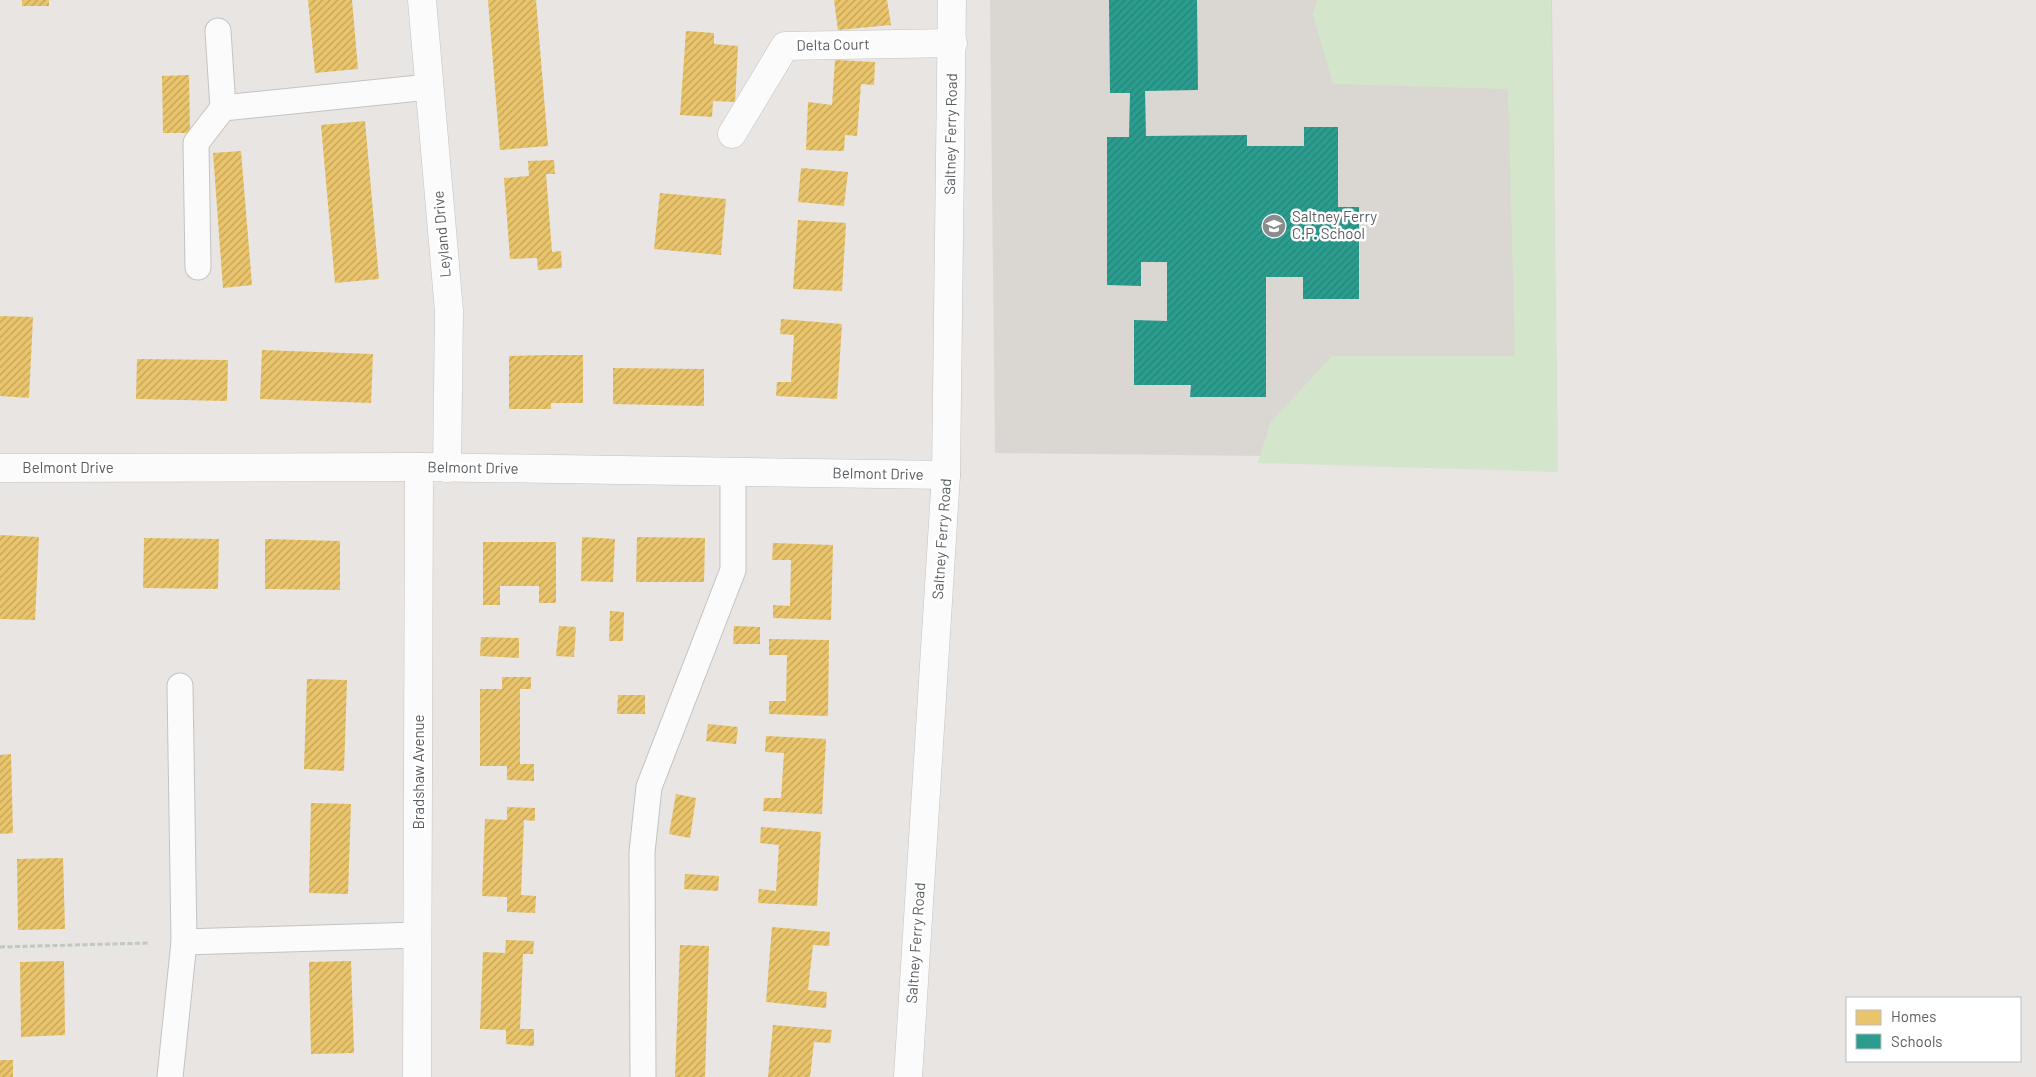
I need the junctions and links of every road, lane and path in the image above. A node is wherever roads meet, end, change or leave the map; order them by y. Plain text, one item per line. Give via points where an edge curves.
1 (422, 0) edge
2 (952, 0) edge
3 (218, 31) dead end
4 (953, 43) junction
5 (429, 87) junction
6 (223, 108) junction
7 (732, 134) dead end
8 (198, 267) dead end
9 (419, 467) junction
10 (0, 468) edge
11 (447, 468) junction
12 (733, 472) junction
13 (946, 475) junction
14 (180, 686) dead end
15 (418, 935) junction
16 (184, 942) junction
17 (0, 947) edge
18 (170, 1077) edge
19 (417, 1077) edge
20 (643, 1077) edge
21 (908, 1077) edge

1 - 5 street, Leyland Drive
2 - 4 street, Saltney Ferry Road
3 - 6 lane
4 - 7 street, Delta Court via 785,46
4 - 13 street, Saltney Ferry Road
5 - 6 lane
5 - 11 street, Leyland Drive via 449,311
6 - 8 lane via 196,143
9 - 10 street, Belmont Drive
9 - 11 street, Belmont Drive
9 - 15 street, Bradshaw Avenue
11 - 12 street, Belmont Drive
12 - 13 street, Belmont Drive
12 - 20 lane via 733,570 649,787 642,852
13 - 21 street, Saltney Ferry Road
14 - 16 lane
15 - 16 lane
15 - 19 street, Bradshaw Avenue
16 - 17 path
16 - 18 lane

